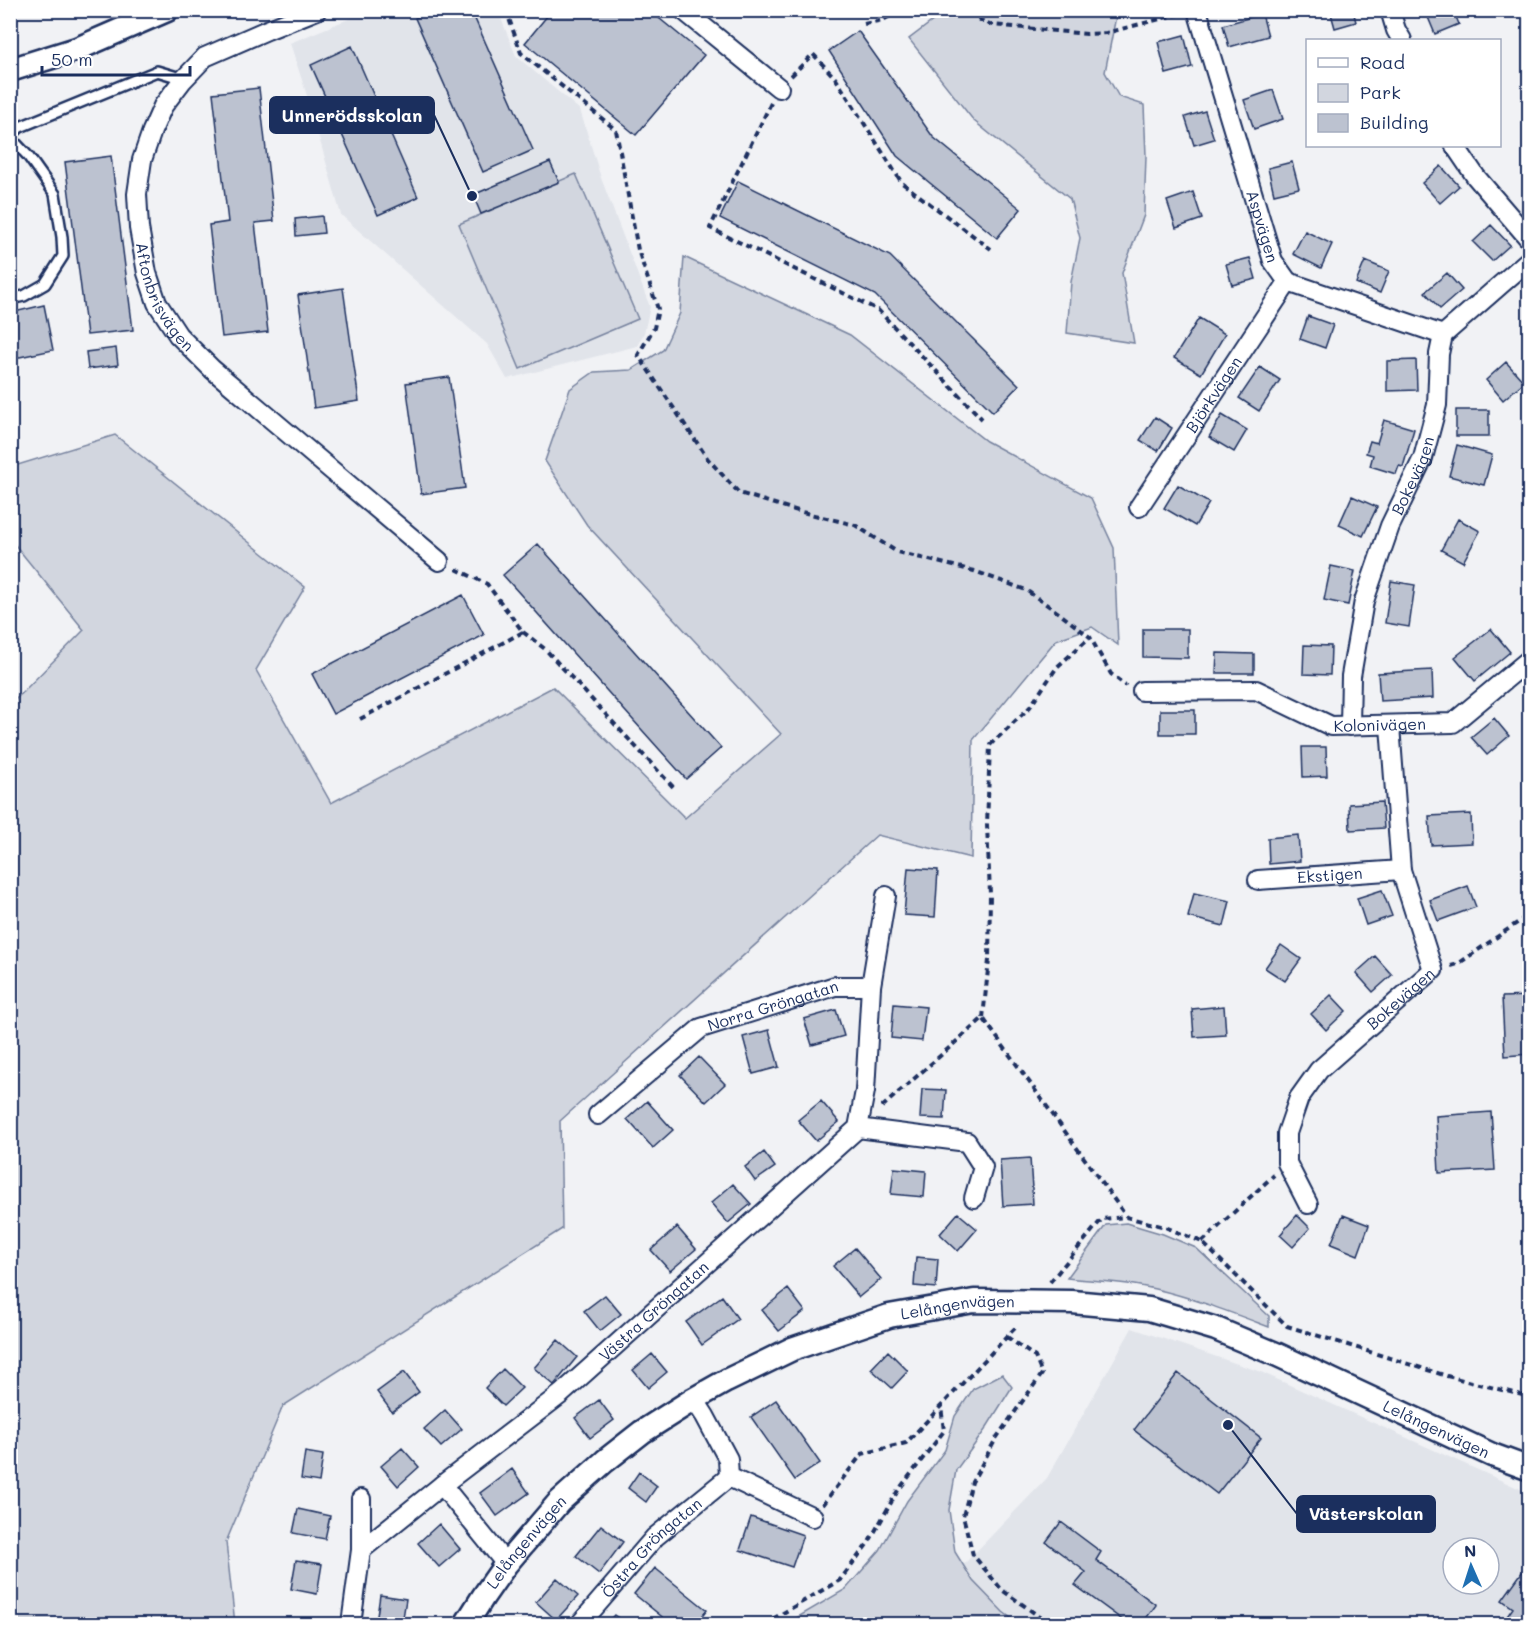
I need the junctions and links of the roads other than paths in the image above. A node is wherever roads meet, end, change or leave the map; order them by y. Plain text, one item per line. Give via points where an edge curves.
1 (167, 10) edge
2 (317, 10) edge
3 (683, 10) edge
4 (1390, 10) edge
5 (1190, 12) edge
6 (1401, 39) edge
7 (10, 70) edge
8 (184, 78) junction
9 (779, 88) road end
10 (10, 137) edge
11 (1456, 147) edge
12 (1530, 240) edge
13 (1530, 259) edge
14 (1288, 282) junction
15 (10, 299) edge
16 (1443, 335) junction
17 (1139, 507) dead end
18 (439, 561) road end
19 (1530, 659) edge
20 (1142, 691) road end
21 (1350, 726) junction
22 (1390, 726) junction
23 (1401, 870) junction
24 (1258, 880) dead end
25 (886, 896) dead end
26 (871, 986) junction
27 (598, 1115) dead end
28 (858, 1128) junction
29 (974, 1198) dead end
30 (1308, 1204) dead end
31 (694, 1399) junction
32 (1530, 1469) edge
33 (729, 1477) junction
34 (442, 1485) junction
35 (361, 1499) dead end
36 (813, 1517) road end
37 (360, 1550) junction
38 (506, 1564) junction
39 (351, 1624) edge
40 (466, 1624) edge
41 (580, 1624) edge

1 - 7 street via 77,49
2 - 8 street, Aftonbrisvägen via 206,57
3 - 9 street
4 - 6 street
5 - 14 street, Aspvägen via 1273,261
8 - 10 lane via 157,71 20,127
8 - 18 street, Aftonbrisvägen via 163,106 152,131 142,160 137,194 147,273 157,303 178,335 212,369
10 - 15 lane via 55,194 63,256 45,284
11 - 12 street
13 - 16 street
14 - 16 street, Aspvägen
14 - 17 street, Björkvägen
16 - 21 street, Bokevägen via 1437,405 1423,458 1390,526 1364,601 1351,676
19 - 22 street, Kolonivägen via 1453,723
20 - 21 street, Kolonivägen via 1256,690 1331,726
21 - 22 street, Kolonivägen
22 - 23 street, Bokevägen
23 - 24 street, Ekstigen
23 - 30 street, Bokevägen via 1433,970 1319,1070 1299,1098 1287,1133 1287,1163
25 - 26 street
26 - 27 street, Norra Gröngatan via 835,986 701,1028
26 - 28 street via 865,1091
28 - 29 street via 967,1142 983,1167
28 - 34 street, Västra Gröngatan via 561,1394
31 - 32 street, Lelångenvägen via 792,1348 890,1316 974,1301 1083,1303 1149,1309 1216,1329
31 - 33 street via 728,1459
31 - 38 street, Lelångenvägen via 605,1461 560,1502
33 - 36 street
33 - 41 street, Östra Gröngatan via 655,1537
34 - 37 street, Västra Gröngatan
34 - 38 street
35 - 37 street
37 - 39 street
38 - 40 street, Lelångenvägen

